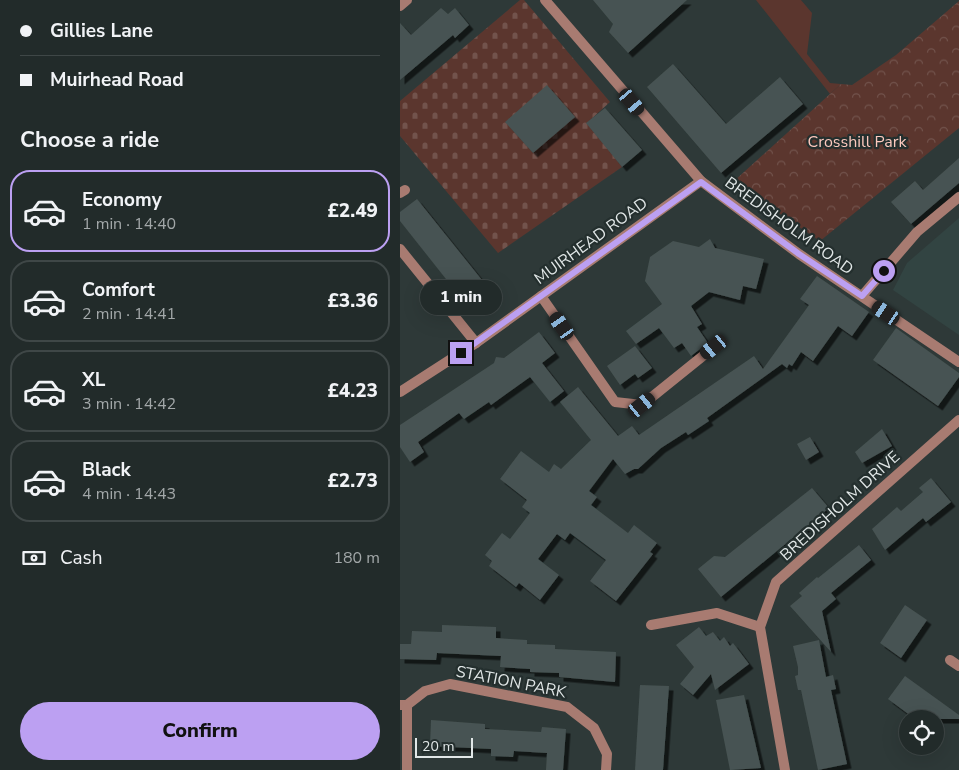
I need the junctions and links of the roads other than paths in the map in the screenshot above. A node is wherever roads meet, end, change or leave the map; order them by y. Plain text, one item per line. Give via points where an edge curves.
1 (407, 0) edge
2 (545, 0) edge
3 (400, 6) edge
4 (701, 182) junction
5 (959, 197) edge
6 (400, 249) edge
7 (541, 296) junction
8 (862, 296) junction
9 (476, 343) junction
10 (714, 347) dead end
11 (959, 362) edge
12 (400, 392) edge
13 (959, 420) edge
14 (651, 625) dead end
15 (760, 627) junction
16 (950, 660) dead end
17 (959, 666) edge
18 (404, 705) edge
19 (407, 770) edge
20 (606, 770) edge
21 (785, 770) edge

1 - 3 street
2 - 4 street, BREDISHOLM ROAD
4 - 7 street, MUIRHEAD ROAD
4 - 8 street, BREDISHOLM ROAD
5 - 8 street via 917,232
6 - 9 street
7 - 9 street, MUIRHEAD ROAD
7 - 10 street via 616,402 642,405
8 - 11 street, BREDISHOLM ROAD
9 - 12 street, MUIRHEAD ROAD
13 - 15 street, BREDISHOLM DRIVE via 776,582
14 - 15 street via 717,613
15 - 21 street, BREDISHOLM DRIVE
16 - 17 street
18 - 19 street, STATION PARK
18 - 20 street, STATION PARK via 425,691 450,684 567,707 594,728 607,754

